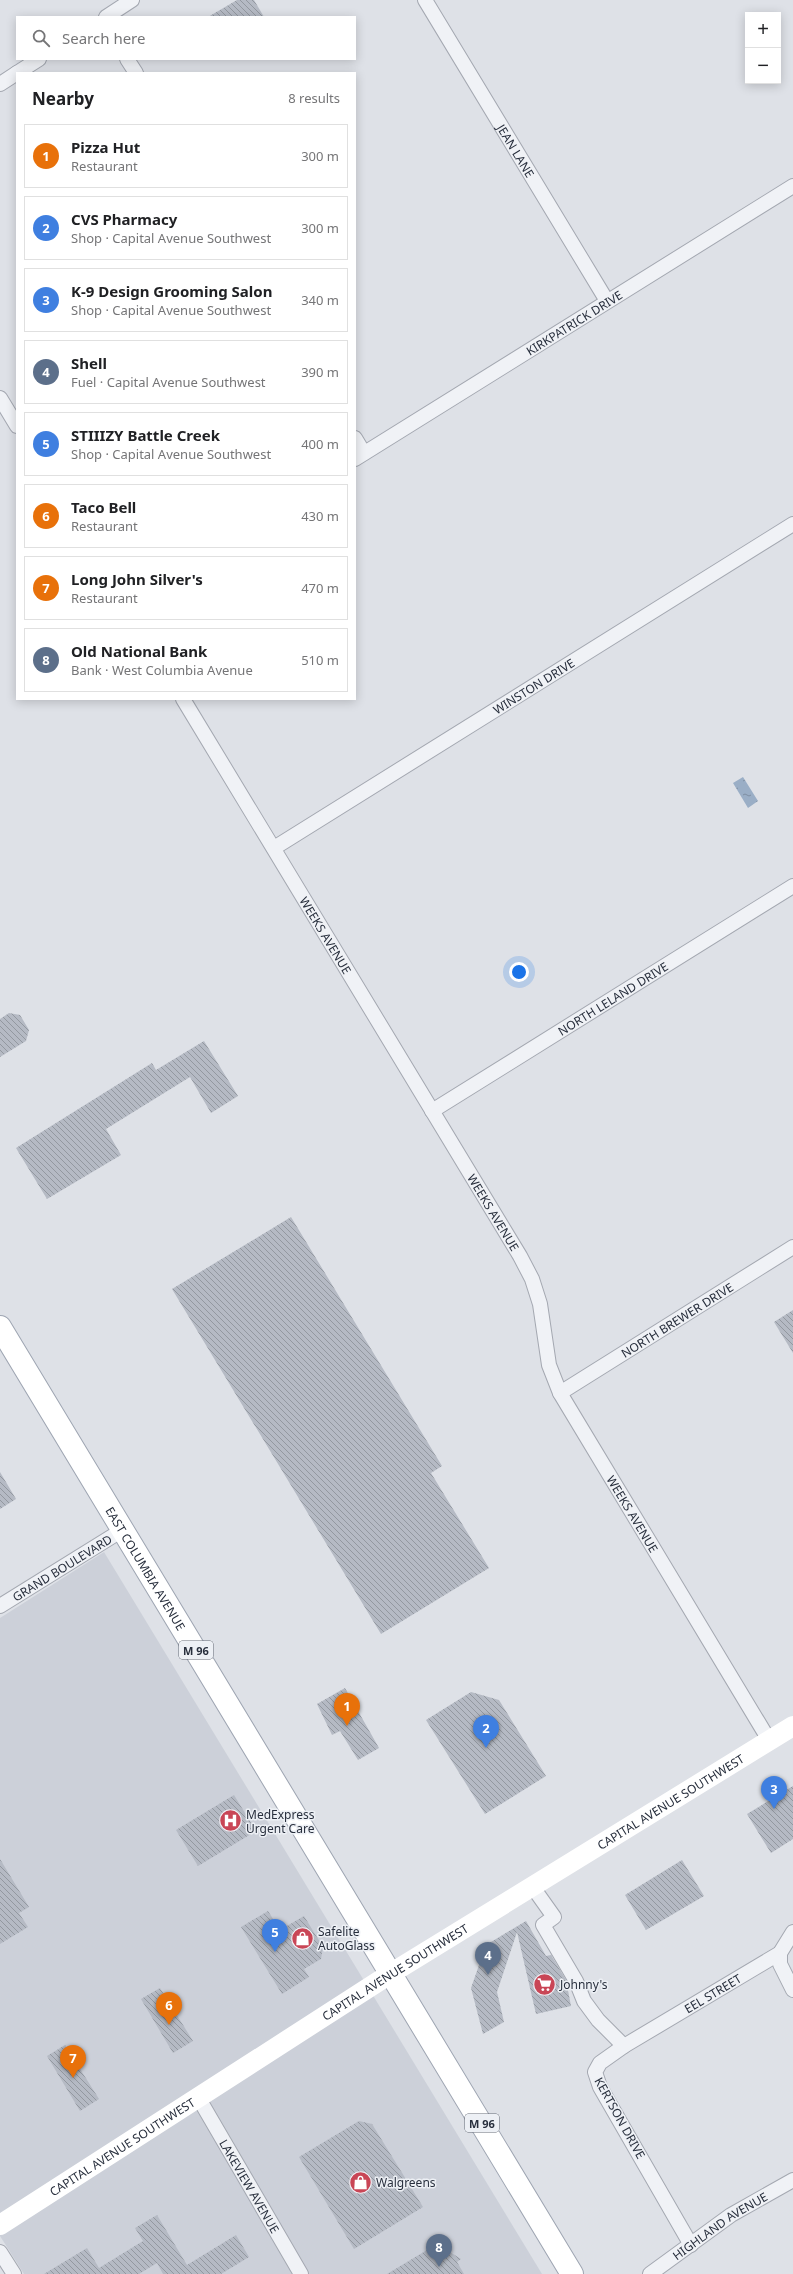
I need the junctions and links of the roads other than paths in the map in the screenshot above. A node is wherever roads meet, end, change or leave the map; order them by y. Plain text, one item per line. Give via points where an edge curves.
1 (132, 0) edge
2 (425, 0) edge
3 (108, 16) edge
4 (37, 60) edge
5 (128, 60) edge
6 (19, 72) edge
7 (135, 72) edge
8 (16, 74) edge
9 (0, 84) edge
10 (793, 186) edge
11 (607, 301) junction
12 (0, 398) edge
13 (16, 424) edge
14 (356, 442) edge
15 (360, 456) edge
16 (793, 524) edge
17 (184, 700) edge
18 (274, 848) junction
19 (793, 886) edge
20 (432, 1111) junction
21 (793, 1247) edge
22 (0, 1327) edge
23 (560, 1393) junction
24 (124, 1529) junction
25 (0, 1606) edge
26 (793, 1726) edge
27 (769, 1740) junction
28 (532, 1886) junction
29 (793, 1932) edge
30 (780, 1953) junction
31 (390, 1974) junction
32 (793, 1990) edge
33 (624, 2046) junction
34 (198, 2097) junction
35 (793, 2180) edge
36 (0, 2225) edge
37 (691, 2245) junction
38 (0, 2252) edge
39 (14, 2274) edge
40 (301, 2274) edge
41 (572, 2274) edge
42 (650, 2274) edge

1 - 3 street
2 - 11 street, JEAN LANE
4 - 6 street
5 - 7 street
8 - 9 street
10 - 11 street, KIRKPATRICK DRIVE
11 - 15 street, KIRKPATRICK DRIVE
12 - 13 street
14 - 15 street
16 - 18 street, WINSTON DRIVE
17 - 18 street, WEEKS AVENUE
18 - 20 street, WEEKS AVENUE
19 - 20 street, NORTH LELAND DRIVE
20 - 23 street, WEEKS AVENUE via 532,1279 540,1304 549,1364
21 - 23 street, NORTH BREWER DRIVE
22 - 24 main road, EAST COLUMBIA AVENUE / M 96
23 - 27 street, WEEKS AVENUE
24 - 25 street, GRAND BOULEVARD
24 - 31 main road, EAST COLUMBIA AVENUE / M 96
26 - 27 main road, CAPITAL AVENUE SOUTHWEST
27 - 28 main road, CAPITAL AVENUE SOUTHWEST
28 - 31 main road, CAPITAL AVENUE SOUTHWEST
28 - 33 street via 554,1918 543,1925 576,1981 584,2001 598,2020
29 - 30 street, EEL STREET
30 - 32 street via 780,1964
30 - 33 street, EEL STREET
31 - 34 main road, CAPITAL AVENUE SOUTHWEST
31 - 41 main road, M 96
33 - 37 street, KERTSON DRIVE via 600,2062 595,2072 600,2087
34 - 36 main road, CAPITAL AVENUE SOUTHWEST
34 - 40 street, LAKEVIEW AVENUE
35 - 37 street, HIGHLAND AVENUE via 731,2215
37 - 42 street, HIGHLAND AVENUE
38 - 39 street

